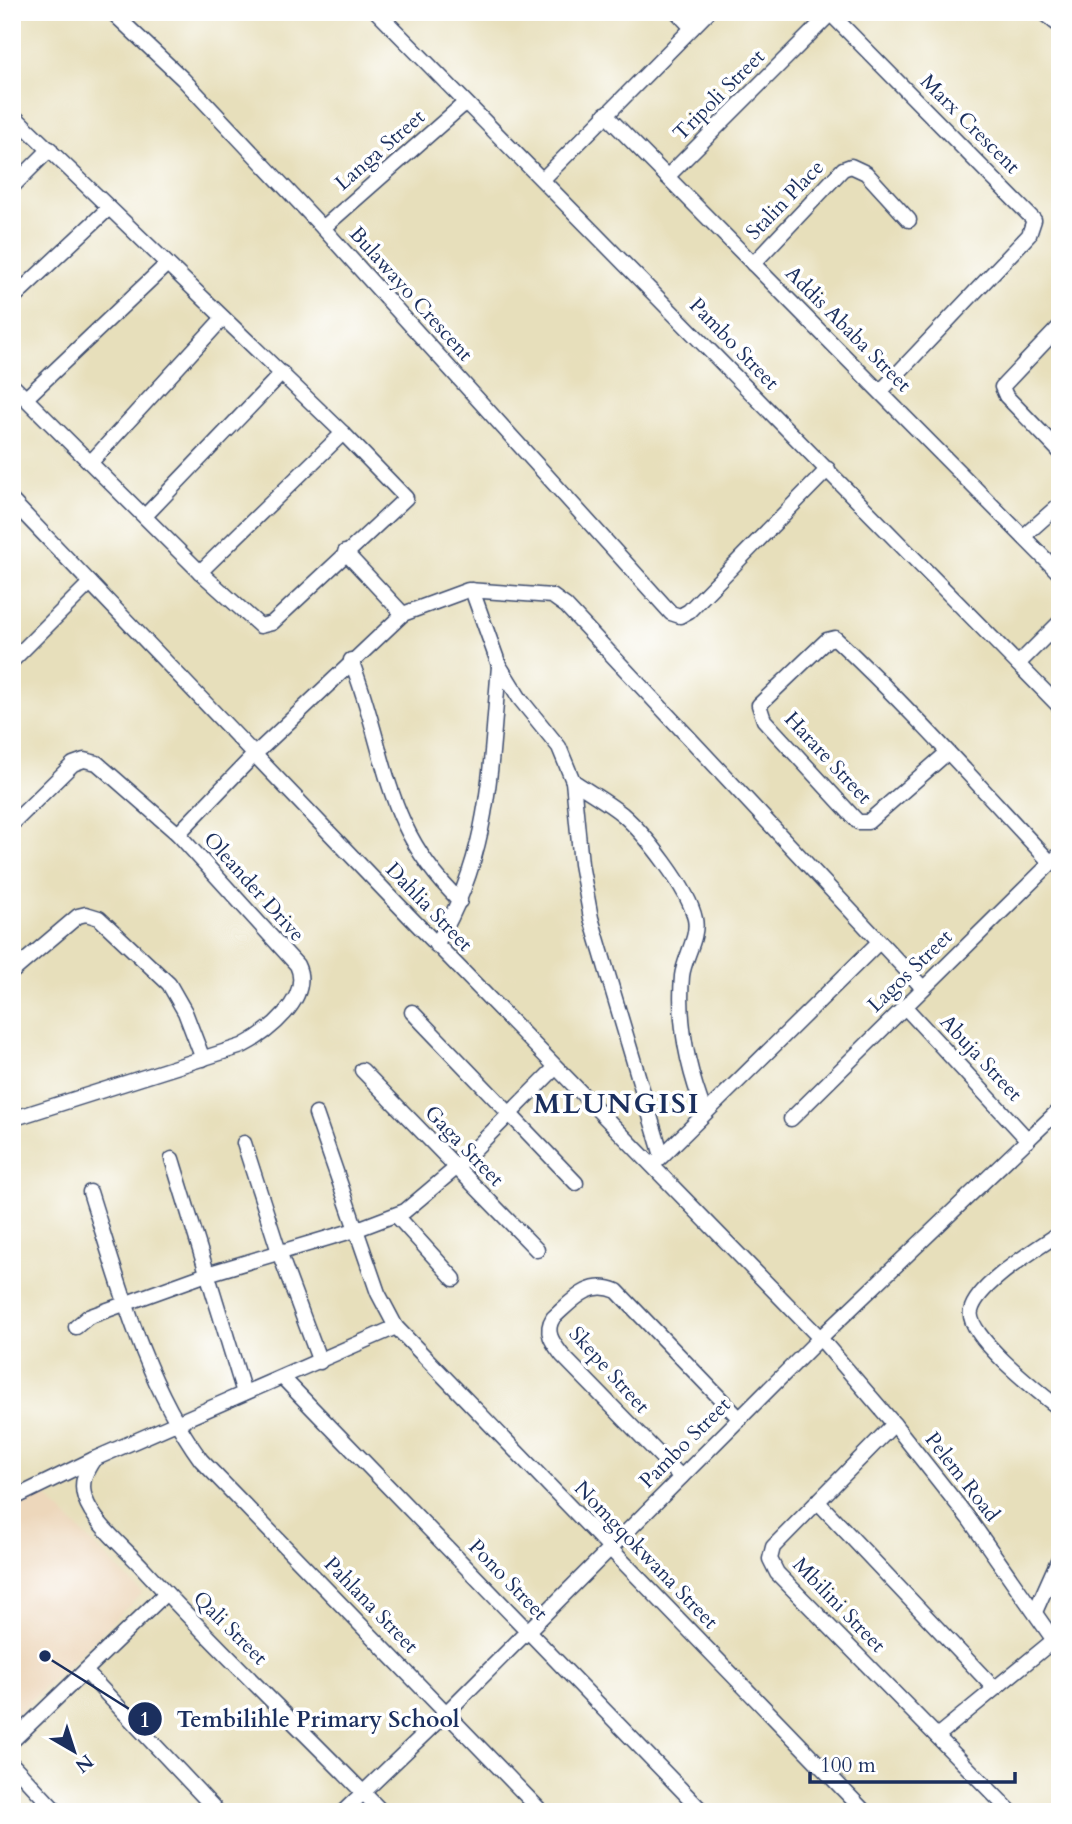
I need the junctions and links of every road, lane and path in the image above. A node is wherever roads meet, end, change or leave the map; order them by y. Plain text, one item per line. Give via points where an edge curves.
1 (112, 12) edge
2 (677, 12) edge
3 (708, 12) edge
4 (1042, 12) edge
5 (831, 13) edge
6 (384, 15) edge
7 (1060, 26) edge
8 (692, 28) junction
9 (465, 103) junction
10 (12, 114) edge
11 (605, 114) junction
12 (50, 149) junction
13 (667, 177) junction
14 (543, 178) junction
15 (12, 187) edge
16 (108, 208) junction
17 (909, 220) dead end
18 (323, 228) junction
19 (753, 264) junction
20 (166, 265) junction
21 (12, 299) edge
22 (223, 318) junction
23 (1060, 326) edge
24 (282, 373) junction
25 (12, 385) edge
26 (881, 391) junction
27 (26, 398) junction
28 (343, 433) junction
29 (1060, 452) edge
30 (91, 462) junction
31 (828, 469) junction
32 (12, 501) edge
33 (1060, 504) edge
34 (145, 516) junction
35 (1024, 536) junction
36 (345, 552) junction
37 (200, 572) junction
38 (1060, 574) edge
39 (90, 583) junction
40 (472, 590) junction
41 (403, 614) junction
42 (1060, 622) edge
43 (351, 660) junction
44 (12, 661) edge
45 (1018, 664) junction
46 (499, 665) junction
47 (1060, 707) edge
48 (948, 752) junction
49 (254, 755) junction
50 (573, 781) junction
51 (12, 824) edge
52 (178, 834) junction
53 (1056, 859) edge
54 (460, 901) junction
55 (880, 942) junction
56 (436, 945) junction
57 (12, 972) edge
58 (922, 987) junction
59 (904, 1006) junction
60 (412, 1012) dead end
61 (203, 1059) junction
62 (555, 1068) junction
63 (362, 1070) dead end
64 (1060, 1109) edge
65 (705, 1113) junction
66 (316, 1114) dead end
67 (510, 1115) junction
68 (12, 1119) edge
69 (791, 1119) dead end
70 (1028, 1140) junction
71 (243, 1143) dead end
72 (172, 1159) dead end
73 (657, 1161) junction
74 (456, 1168) junction
75 (576, 1183) dead end
76 (90, 1192) dead end
77 (396, 1215) junction
78 (355, 1230) junction
79 (1060, 1234) edge
80 (537, 1250) dead end
81 (279, 1252) junction
82 (207, 1274) junction
83 (454, 1279) dead end
84 (126, 1305) junction
85 (76, 1327) dead end
86 (396, 1327) junction
87 (820, 1338) junction
88 (320, 1362) junction
89 (283, 1378) junction
90 (244, 1393) junction
91 (1060, 1409) edge
92 (740, 1419) junction
93 (175, 1424) junction
94 (894, 1424) junction
95 (94, 1459) junction
96 (681, 1477) junction
97 (12, 1499) edge
98 (817, 1501) junction
99 (609, 1547) junction
100 (1060, 1556) edge
101 (166, 1593) junction
102 (1035, 1612) junction
103 (527, 1631) junction
104 (1057, 1645) edge
105 (85, 1671) junction
106 (993, 1687) junction
107 (446, 1713) junction
108 (937, 1736) junction
109 (12, 1741) edge
110 (12, 1764) edge
111 (363, 1792) junction
112 (57, 1812) edge
113 (218, 1812) edge
114 (343, 1812) edge
115 (382, 1812) edge
116 (542, 1812) edge
117 (703, 1812) edge
118 (865, 1812) edge
119 (1011, 1812) edge

1 - 18 street, Bulawayo Crescent via 183,79
2 - 8 street
3 - 8 street
4 - 7 street
5 - 13 street, Tripoli Street
5 - 26 street, Marx Crescent via 1034,220 1029,235
6 - 9 street, Pambo Street
8 - 11 street
9 - 14 street, Pambo Street
9 - 18 street, Langa Street
10 - 12 street
11 - 13 street, Addis Ababa Street
11 - 14 street
12 - 15 street
12 - 16 street
13 - 19 street, Addis Ababa Street
14 - 31 street, Pambo Street
16 - 20 street
16 - 21 street
17 - 19 street, Stalin Place via 866,173 851,166 843,169
18 - 31 street, Bulawayo Crescent via 671,612 680,616 689,611
19 - 26 street, Addis Ababa Street
20 - 22 street
20 - 27 street
22 - 24 street
22 - 30 street
23 - 29 street via 1002,387
24 - 28 street
24 - 34 street
25 - 27 street
26 - 35 street, Addis Ababa Street
27 - 30 street
28 - 36 street via 406,498
28 - 37 street
30 - 34 street
31 - 45 street, Pambo Street
32 - 39 street, Dahlia Street
33 - 35 street
34 - 37 street
35 - 38 street, Addis Ababa Street
36 - 37 street via 272,623 264,625 253,622
36 - 41 street
39 - 44 street
39 - 49 street, Dahlia Street
40 - 41 street
40 - 46 street
40 - 55 street via 515,591 558,600
41 - 43 street
42 - 45 street
43 - 49 street
43 - 54 street via 398,816 430,871
45 - 47 street, Pambo Street
46 - 50 street via 559,747
46 - 54 street via 484,822
48 - 48 street, Harare Street via 835,638 827,640 759,705 764,720 858,822 868,822
48 - 53 street, Harare Street
49 - 52 street
49 - 56 street, Dahlia Street
50 - 65 street via 629,821 692,909 695,927 682,974 681,1003 694,1086
50 - 73 street via 591,918
51 - 52 street, Oleander Drive via 73,764 91,761 107,768
52 - 61 street, Oleander Drive via 301,973 293,1001 275,1023 242,1046
53 - 58 street, Lagos Street
54 - 56 street
55 - 58 street
55 - 65 street
56 - 62 street, Dahlia Street
57 - 61 street via 78,916 99,918 169,984
58 - 59 street, Lagos Street
59 - 69 street, Lagos Street
59 - 70 street, Abuja Street
60 - 67 street
61 - 68 street, Oleander Drive
62 - 67 street
62 - 73 street, Dahlia Street
63 - 74 street, Gaga Street
64 - 70 street, Pambo Street
65 - 73 street
66 - 78 street, Nomgqokwana Street
67 - 74 street
67 - 75 street
70 - 87 street, Pambo Street
71 - 81 street
72 - 82 street
73 - 87 street, Dahlia Street
74 - 77 street
74 - 80 street, Gaga Street
76 - 84 street, Pahlana Street
77 - 78 street
77 - 83 street
78 - 81 street
78 - 86 street, Nomgqokwana Street
79 - 91 street via 985,1289 971,1310 979,1333
81 - 82 street
81 - 88 street
82 - 84 street
82 - 90 street
84 - 85 street via 89,1317
84 - 93 street, Pahlana Street
86 - 88 street
86 - 99 street, Nomgqokwana Street
87 - 92 street, Pambo Street
87 - 94 street, Pelem Road
88 - 89 street
89 - 90 street
89 - 103 street, Pono Street
90 - 93 street
92 - 96 street, Pambo Street
92 - 96 street, Skepe Street via 617,1291 606,1286 586,1289 552,1318 550,1336 562,1355
93 - 95 street
93 - 107 street, Pahlana Street via 201,1460
94 - 98 street, Mbilini Street
94 - 102 street, Pelem Road
95 - 97 street
95 - 101 street, Qali Street via 83,1478 88,1504
96 - 99 street, Pambo Street
98 - 106 street
98 - 108 street, Mbilini Street via 773,1547 769,1553 773,1566
99 - 103 street, Pambo Street
99 - 118 street, Nomgqokwana Street
100 - 102 street
101 - 105 street
101 - 111 street, Qali Street
102 - 104 street, Pelem Road
103 - 107 street, Pambo Street
103 - 117 street, Pono Street
104 - 106 street
105 - 109 street
105 - 113 street
106 - 108 street
107 - 111 street, Pambo Street
107 - 116 street, Pahlana Street
108 - 119 street, Mbilini Street
110 - 112 street
111 - 114 street, Pambo Street
111 - 115 street, Qali Street

